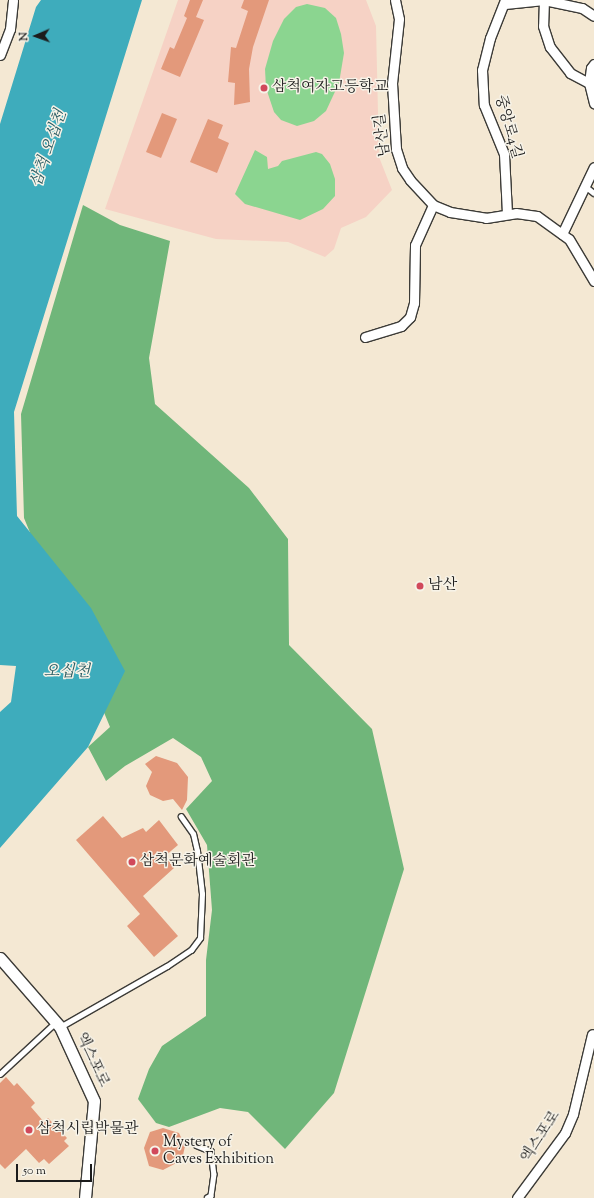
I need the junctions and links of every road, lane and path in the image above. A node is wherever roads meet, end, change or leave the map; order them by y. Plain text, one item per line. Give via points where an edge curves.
1 (13, 0) edge
2 (395, 0) edge
3 (544, 0) edge
4 (505, 2) edge
5 (594, 16) edge
6 (0, 55) edge
7 (594, 64) edge
8 (589, 83) junction
9 (594, 103) edge
10 (594, 167) edge
11 (585, 186) junction
12 (594, 193) edge
13 (433, 205) junction
14 (507, 214) junction
15 (562, 234) junction
16 (594, 281) edge
17 (365, 337) dead end
18 (181, 817) dead end
19 (0, 958) edge
20 (58, 1024) junction
21 (592, 1034) dead end
22 (590, 1063) edge
23 (0, 1074) edge
24 (196, 1145) dead end
25 (85, 1198) edge
26 (207, 1198) edge
27 (517, 1198) edge

1 - 6 street via 10,29
2 - 13 street, 남산길 via 399,19 392,82 396,149 402,168
3 - 4 street, 중앙로4길
3 - 5 street, 중앙로4길 via 582,8
3 - 8 street via 544,26 550,47 570,73
4 - 14 street, 중앙로4길 via 490,38 482,70 484,104 504,154 508,188
7 - 8 street
8 - 9 street
10 - 11 street
11 - 12 lane
11 - 15 street
13 - 14 street via 486,218
13 - 17 street via 415,245 414,303 410,317 401,326
14 - 15 street via 537,216
15 - 16 street via 569,239
18 - 20 lane via 194,834 197,851 202,894 200,938 191,950 167,966
19 - 20 street, 엑스포로
20 - 23 lane
20 - 25 street, 엑스포로 via 94,1101
21 - 22 street, 엑스포로
22 - 27 street, 엑스포로 via 564,1133
24 - 26 lane via 211,1151 214,1174 211,1196

